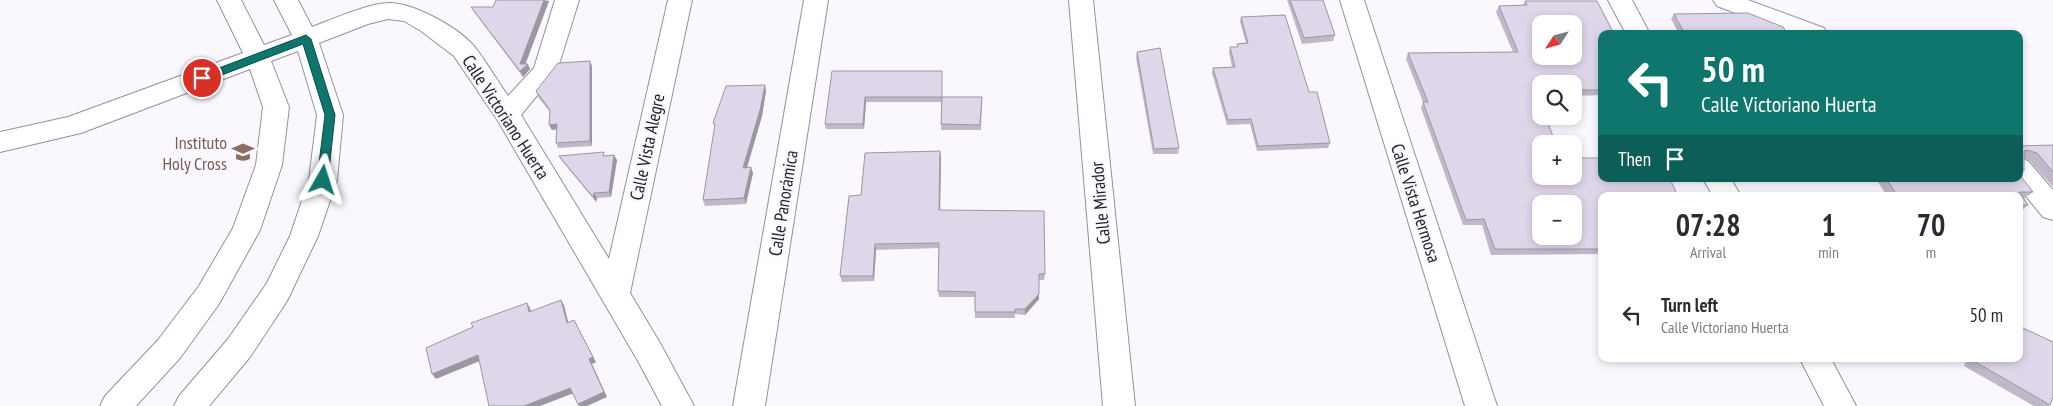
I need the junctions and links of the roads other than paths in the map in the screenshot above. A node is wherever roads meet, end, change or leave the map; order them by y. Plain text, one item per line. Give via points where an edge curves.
1 (229, 0) edge
2 (286, 0) edge
3 (567, 0) edge
4 (680, 0) edge
5 (816, 0) edge
6 (1081, 0) edge
7 (1352, 0) edge
8 (1620, 0) edge
9 (1725, 0) edge
10 (1636, 30) edge
11 (1804, 30) edge
12 (306, 39) junction
13 (258, 58) junction
14 (507, 114) junction
15 (0, 142) edge
16 (2023, 173) edge
17 (2053, 209) edge
18 (614, 294) junction
19 (1817, 362) edge
20 (116, 406) edge
21 (190, 406) edge
22 (678, 406) edge
23 (749, 406) edge
24 (1119, 406) edge
25 (1481, 406) edge
26 (1840, 406) edge

1 - 13 street
2 - 12 street
3 - 14 street via 545,71
4 - 18 street, Calle Vista Alegre
5 - 23 street, Calle Panorámica
6 - 24 street, Calle Mirador
7 - 25 street, Calle Vista Hermosa
8 - 10 street
9 - 11 street
12 - 13 street, Calle Victoriano Huerta
12 - 14 street, Calle Victoriano Huerta via 388,11 409,14 430,24 463,50
12 - 21 street via 330,115 323,180 304,236 277,292 239,348
13 - 15 street, Calle Victoriano Huerta via 72,126
13 - 20 street via 276,107 269,164 246,230 209,295 168,349
14 - 18 street, Calle Victoriano Huerta
16 - 17 street
18 - 22 street, Calle Victoriano Huerta
19 - 26 street

